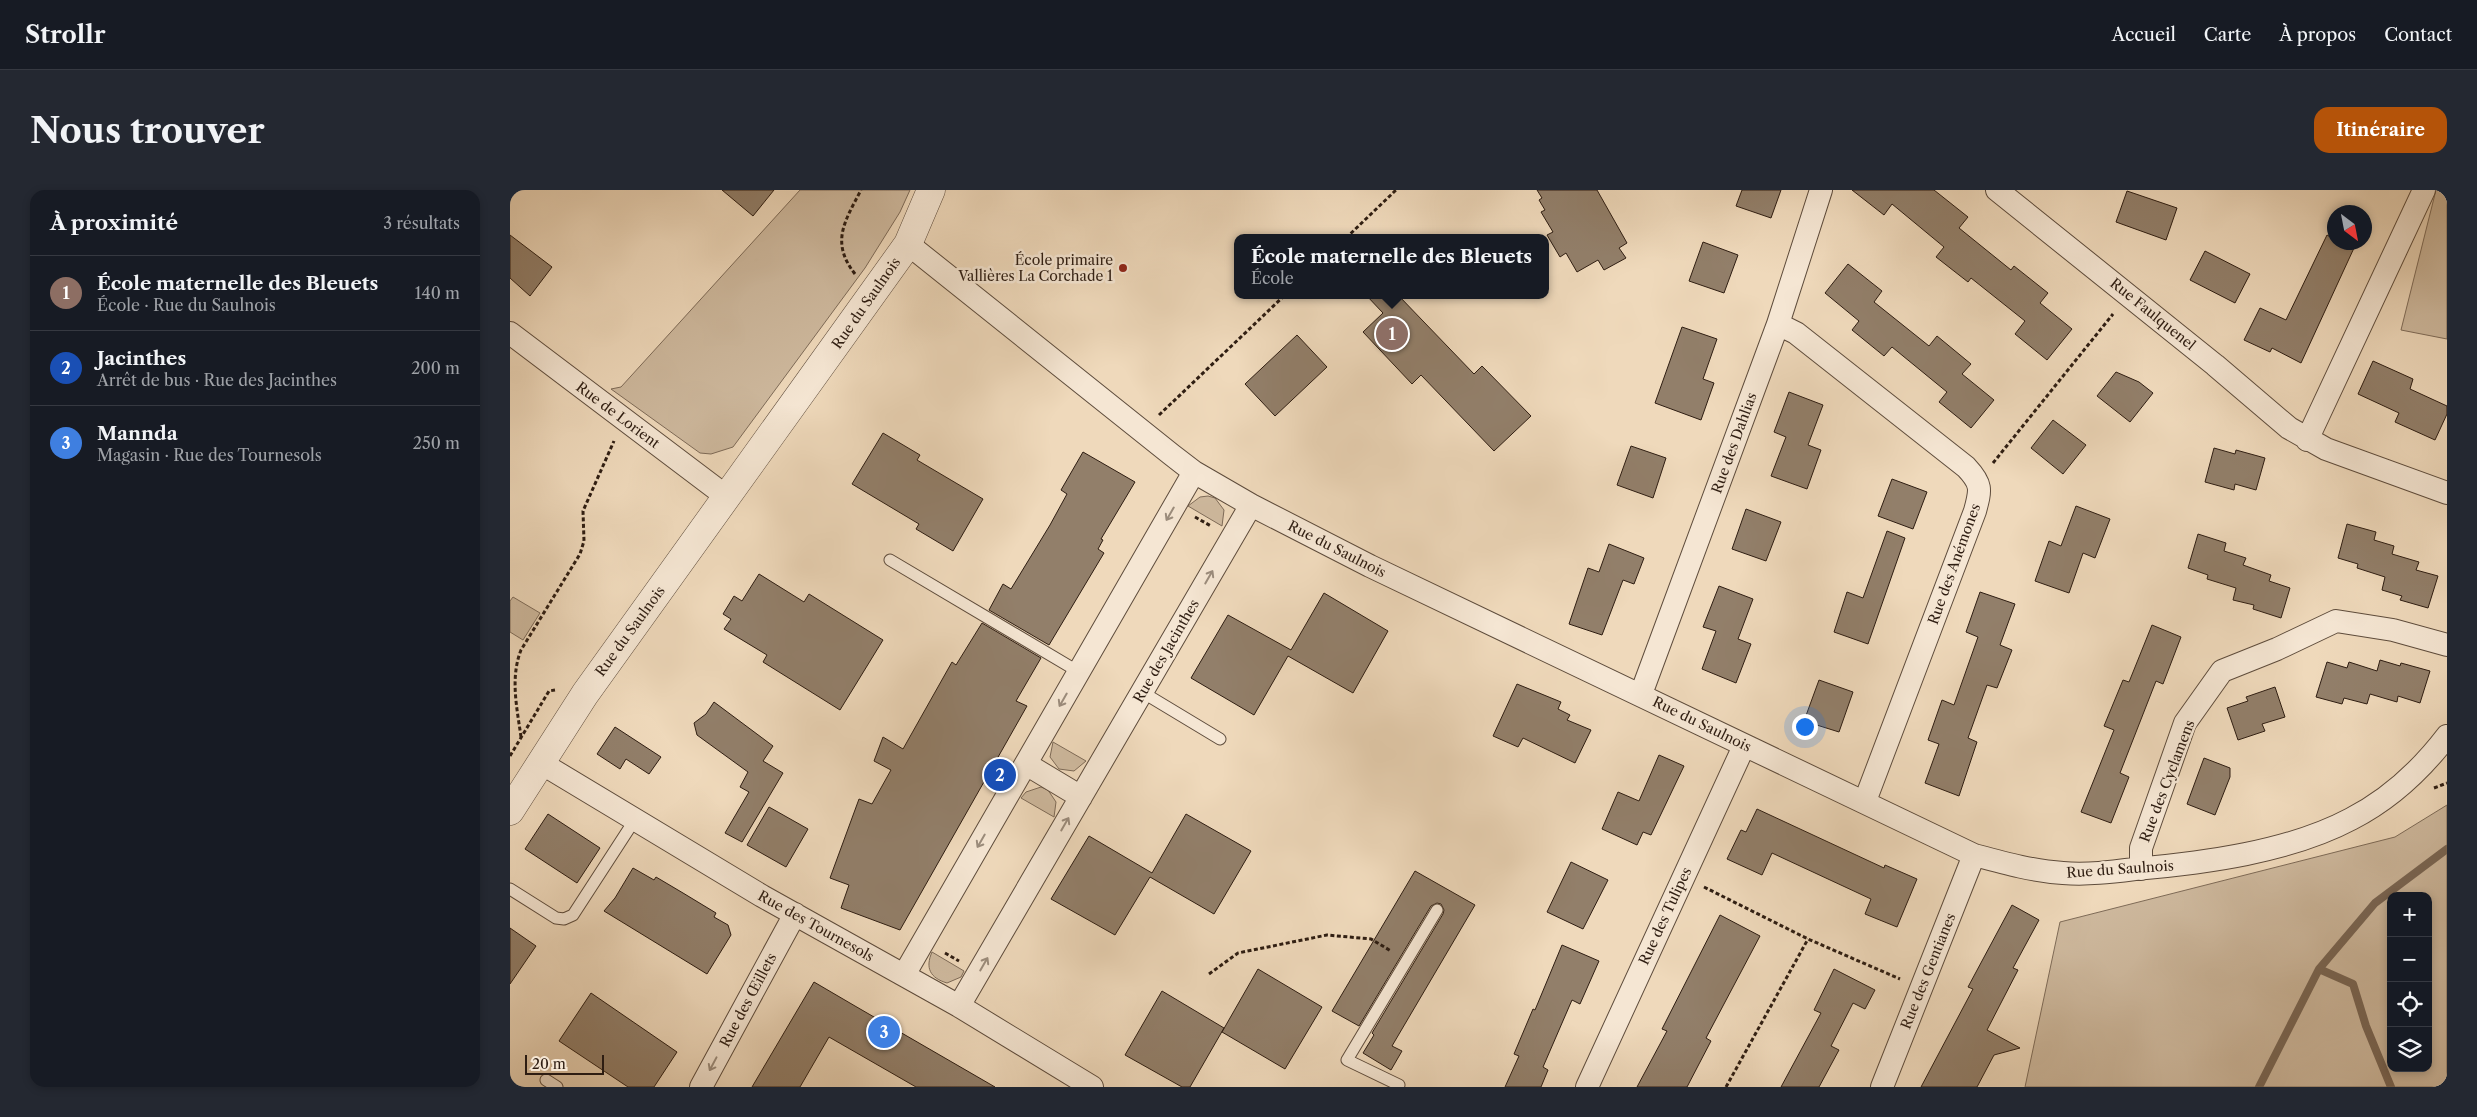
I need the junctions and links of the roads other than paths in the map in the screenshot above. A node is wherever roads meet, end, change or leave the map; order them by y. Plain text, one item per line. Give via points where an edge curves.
1 (931, 190) edge
2 (1821, 190) edge
3 (1997, 190) edge
4 (2424, 190) edge
5 (908, 244) junction
6 (1778, 324) junction
7 (510, 333) edge
8 (2307, 440) junction
9 (1194, 472) junction
10 (2447, 493) edge
11 (727, 497) junction
12 (1251, 505) junction
13 (890, 560) dead end
14 (2447, 644) edge
15 (1079, 672) junction
16 (1142, 692) junction
17 (1641, 694) junction
18 (2447, 736) edge
19 (1220, 739) dead end
20 (1744, 746) junction
21 (540, 763) junction
22 (1026, 764) junction
23 (1081, 797) junction
24 (1865, 801) junction
25 (510, 811) edge
26 (634, 821) junction
27 (1974, 855) junction
28 (2140, 869) junction
29 (510, 888) edge
30 (1437, 910) dead end
31 (795, 914) junction
32 (904, 975) junction
33 (959, 1006) junction
34 (546, 1080) dead end
35 (557, 1087) edge
36 (701, 1087) edge
37 (1092, 1087) edge
38 (1398, 1087) edge
39 (1587, 1087) edge
40 (1882, 1087) edge

1 - 5 street
2 - 6 street, Rue des Dahlias
3 - 8 street, Rue Faulquenel
4 - 8 street
5 - 9 street, Rue du Saulnois
5 - 11 street, Rue du Saulnois
6 - 17 street, Rue des Dahlias
6 - 24 street, Rue des Anémones via 1796,333 1978,479 1980,493 1975,511
7 - 11 street, Rue de Lorient
8 - 10 street, Rue Faulquenel
9 - 12 street, Rue du Saulnois
9 -> 15 street
11 - 21 street, Rue du Saulnois via 585,694
16 -> 12 street, Rue des Jacinthes
12 - 17 street, Rue du Saulnois via 1370,566
13 - 15 lane
14 - 28 street, Rue des Cyclamens via 2393,630 2336,621 2222,671 2185,723 2142,848
15 -> 22 street
16 - 19 lane
16 - 23 street, Rue des Jacinthes
17 - 20 street, Rue du Saulnois
18 - 28 street, Rue du Saulnois via 2411,777 2384,800 2326,832 2254,851
20 - 24 street, Rue du Saulnois
20 - 39 street, Rue des Tulipes
21 - 25 street, Rue du Saulnois
21 - 26 street, Rue des Tournesols
22 - 23 street
22 -> 32 street
33 -> 23 street, Rue des Jacinthes
24 - 27 street, Rue du Saulnois
26 - 29 lane via 573,915 556,918
26 - 31 street, Rue des Tournesols
27 - 28 street, Rue du Saulnois via 2030,869 2065,873
27 - 40 street, Rue des Gentianes
30 - 38 lane via 1347,1060
31 - 32 street, Rue des Tournesols
31 -> 36 street, Rue des Œillets
32 - 33 street, Rue des Tournesols
33 - 37 street, Rue des Tournesols
34 - 35 lane

